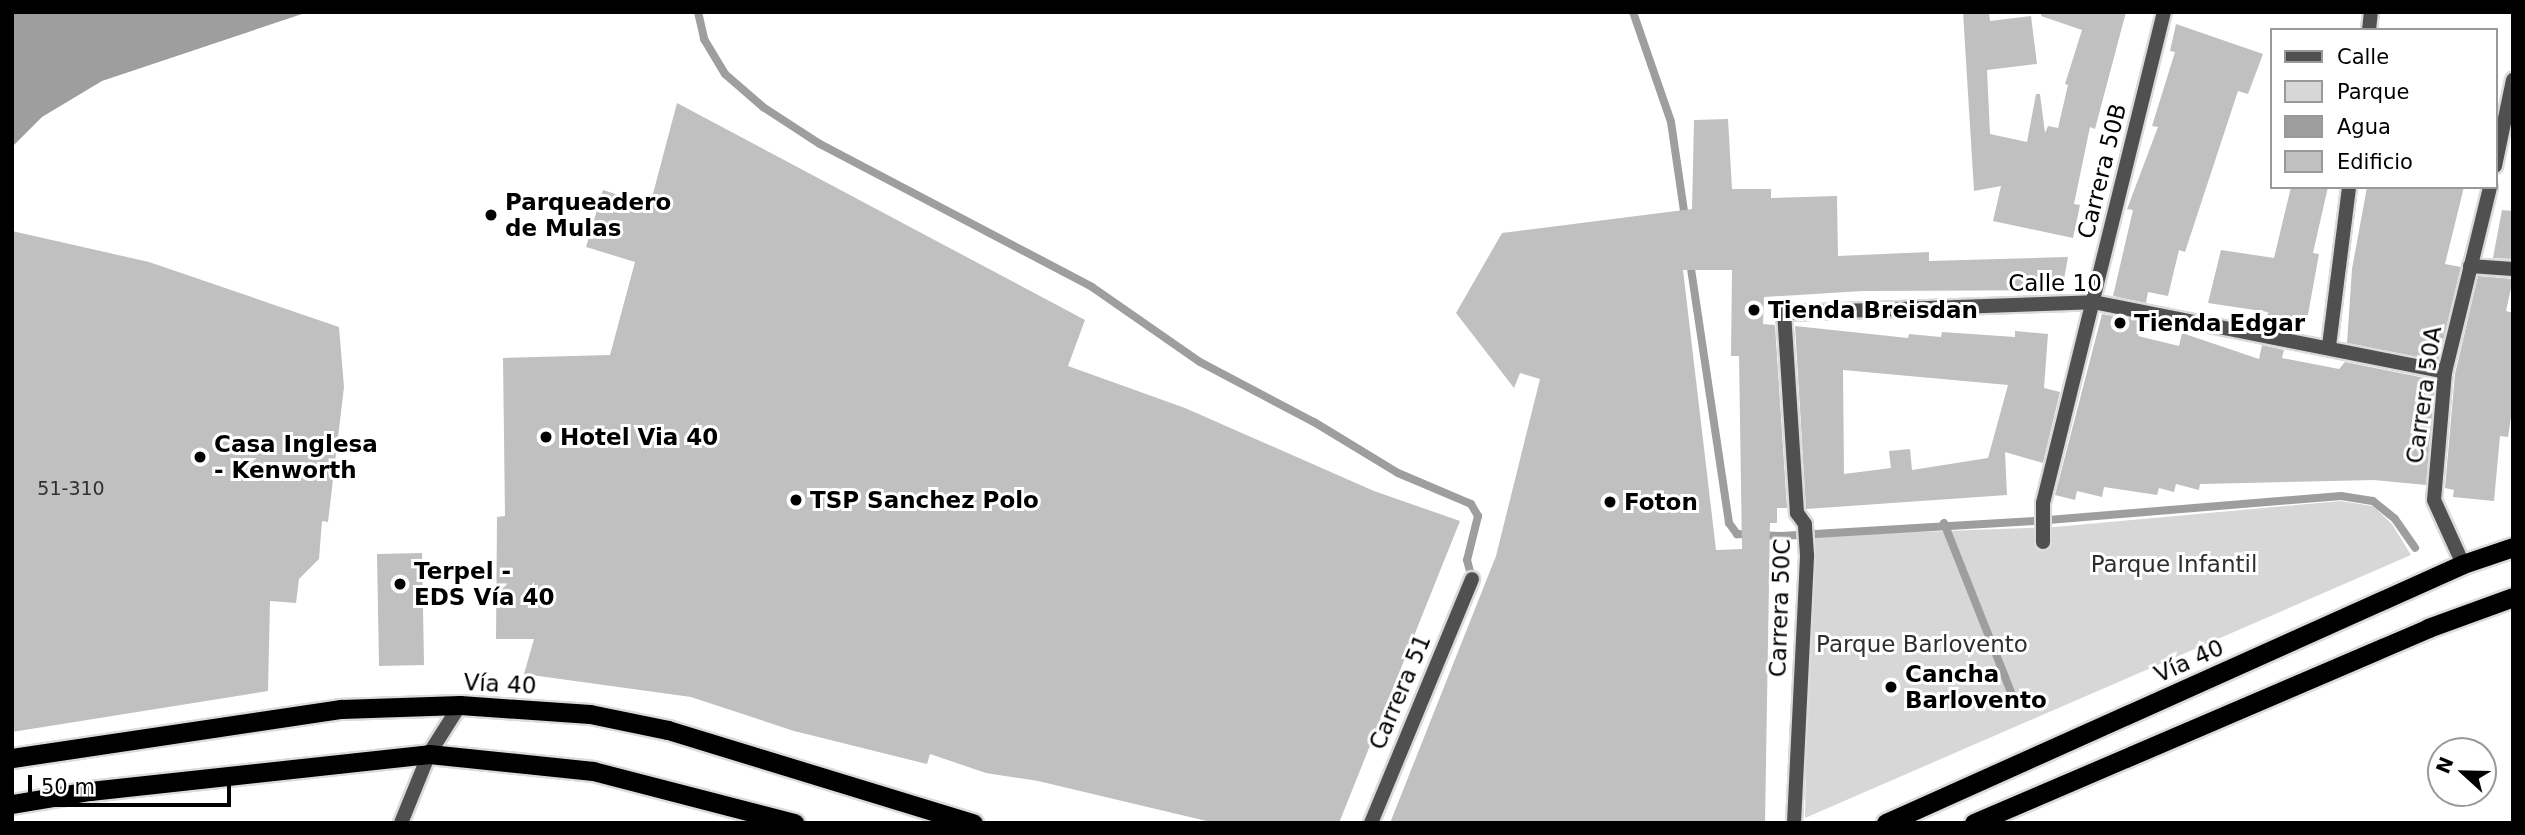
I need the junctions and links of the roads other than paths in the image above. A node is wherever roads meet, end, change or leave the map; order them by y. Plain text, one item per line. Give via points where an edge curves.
1 (2164, 12) edge
2 (2513, 80) edge
3 (2497, 156) edge
4 (2349, 189) edge
5 (2489, 189) edge
6 (2470, 266) junction
7 (2513, 269) edge
8 (2093, 302) junction
9 (1784, 313) joint
10 (2329, 346) junction
11 (2445, 372) junction
12 (2043, 542) dead end
13 (2513, 547) edge
14 (2463, 564) junction
15 (1472, 579) dead end
16 (2513, 597) edge
17 (460, 705) junction
18 (429, 754) junction
19 (12, 758) edge
20 (12, 804) edge
21 (401, 823) edge
22 (794, 823) edge
23 (973, 823) edge
24 (1370, 823) edge
25 (1794, 823) edge
26 (1886, 823) edge
27 (1974, 823) edge

1 - 8 street, Carrera 50B
2 - 3 street
4 - 10 street
5 - 6 street, Carrera 50A
6 - 7 street
6 - 11 street, Carrera 50A
8 - 9 street, Calle 10
8 - 10 street, Calle 10
8 - 12 street, Carrera 50B via 2043,506
9 - 25 street, Carrera 50C via 1797,513 1805,524 1807,555
10 - 11 street, Calle 10
11 - 14 street, Carrera 50A via 2434,500
13 - 14 highway, Vía 40
14 - 26 highway, Vía 40
15 - 24 street, Carrera 51
16 - 27 highway via 2428,628
17 - 18 street
17 - 19 highway, Vía 40 via 341,709
17 - 23 highway, Vía 40 via 590,714 668,730
18 - 20 highway via 90,791
18 - 21 street
18 - 22 highway via 593,771

